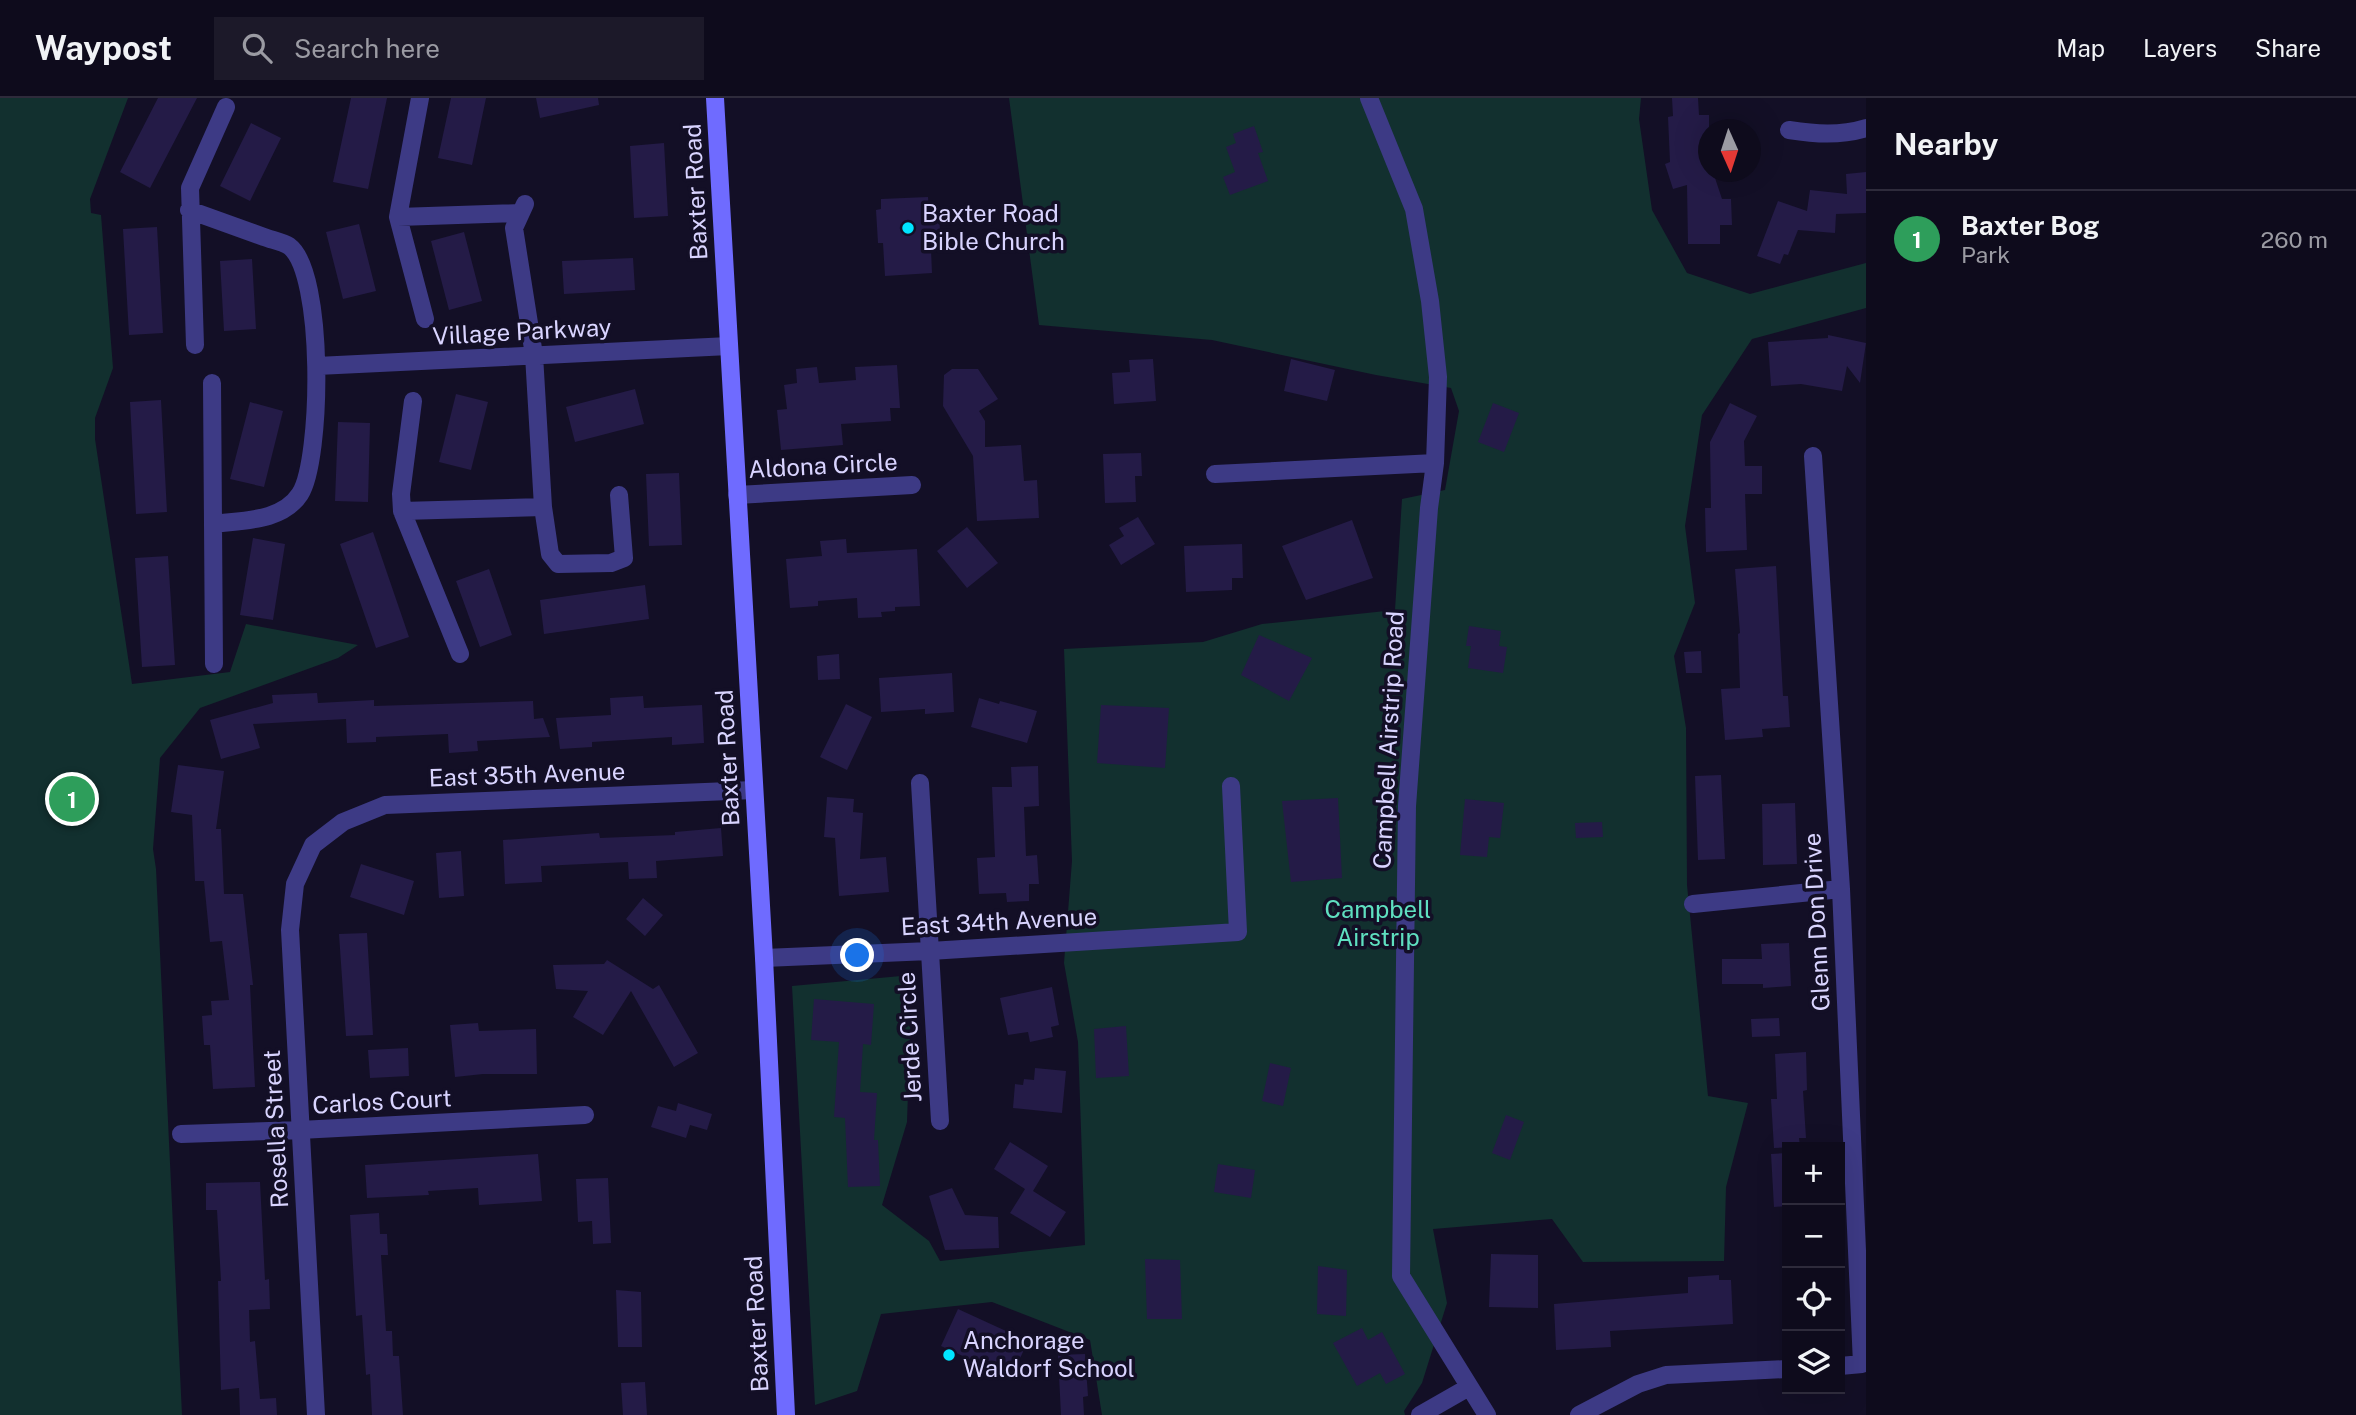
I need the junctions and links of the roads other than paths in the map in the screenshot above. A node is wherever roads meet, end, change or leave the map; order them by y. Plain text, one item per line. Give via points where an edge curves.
1 (420, 98) edge
2 (715, 98) edge
3 (1369, 98) edge
4 (226, 107) dead end
5 (1866, 128) edge
6 (1789, 130) dead end
7 (189, 209) junction
8 (398, 217) junction
9 (425, 319) dead end
10 (195, 345) dead end
11 (729, 346) junction
12 (534, 355) junction
13 (317, 366) junction
14 (212, 383) dead end
15 (412, 401) dead end
16 (1813, 456) dead end
17 (1435, 463) junction
18 (1215, 474) dead end
19 (912, 485) dead end
20 (619, 495) dead end
21 (737, 495) junction
22 (543, 507) junction
23 (402, 511) junction
24 (212, 524) junction
25 (460, 654) dead end
26 (214, 664) dead end
27 (920, 783) dead end
28 (1231, 786) dead end
29 (754, 790) junction
30 (313, 845) joint
31 (1841, 889) junction
32 (1693, 904) dead end
33 (930, 951) junction
34 (764, 958) junction
35 (585, 1115) dead end
36 (940, 1121) dead end
37 (300, 1130) junction
38 (181, 1134) dead end
39 (1845, 1366) edge
40 (1782, 1369) edge
41 (1469, 1387) junction
42 (316, 1415) edge
43 (786, 1415) edge
44 (1420, 1415) edge
45 (1487, 1415) edge
46 (1579, 1415) edge

1 - 8 street
2 - 11 street, Baxter Road
3 - 17 street, Campbell Airstrip Road via 1414,209 1438,377
4 - 7 street via 190,188
5 - 6 street via 1814,134
7 - 10 street
7 - 13 street via 290,247 303,268 313,301
8 - 9 street
8 - 12 street via 523,209 514,228
11 - 12 street, Village Parkway
11 - 21 street, Baxter Road
12 - 13 street, Village Parkway
12 - 22 street
13 - 24 street via 310,462 300,494 281,513
14 - 24 street
15 - 23 street
16 - 31 street, Glenn Don Drive
17 - 18 street
17 - 41 street, Campbell Airstrip Road via 1407,806 1401,1276
19 - 21 street, Aldona Circle
20 - 22 street via 624,558 611,563 558,564 550,554
21 - 29 street, Baxter Road
22 - 23 street
23 - 25 street
24 - 26 street
27 - 33 street, Jerde Circle
28 - 33 street, East 34th Avenue via 1238,932
29 - 30 street, East 35th Avenue via 385,805 343,822
29 - 34 street, Baxter Road
30 - 37 street, Rosella Street via 295,884 290,930
31 - 32 street
31 - 39 street, Glenn Don Drive via 1862,1364
33 - 34 street, East 34th Avenue
33 - 36 street, Jerde Circle
34 - 43 street, Baxter Road
35 - 37 street, Carlos Court
37 - 38 street, Carlos Court
37 - 42 street, Rosella Street
40 - 46 street via 1666,1376 1638,1384
41 - 44 street
41 - 45 street, Campbell Airstrip Road

